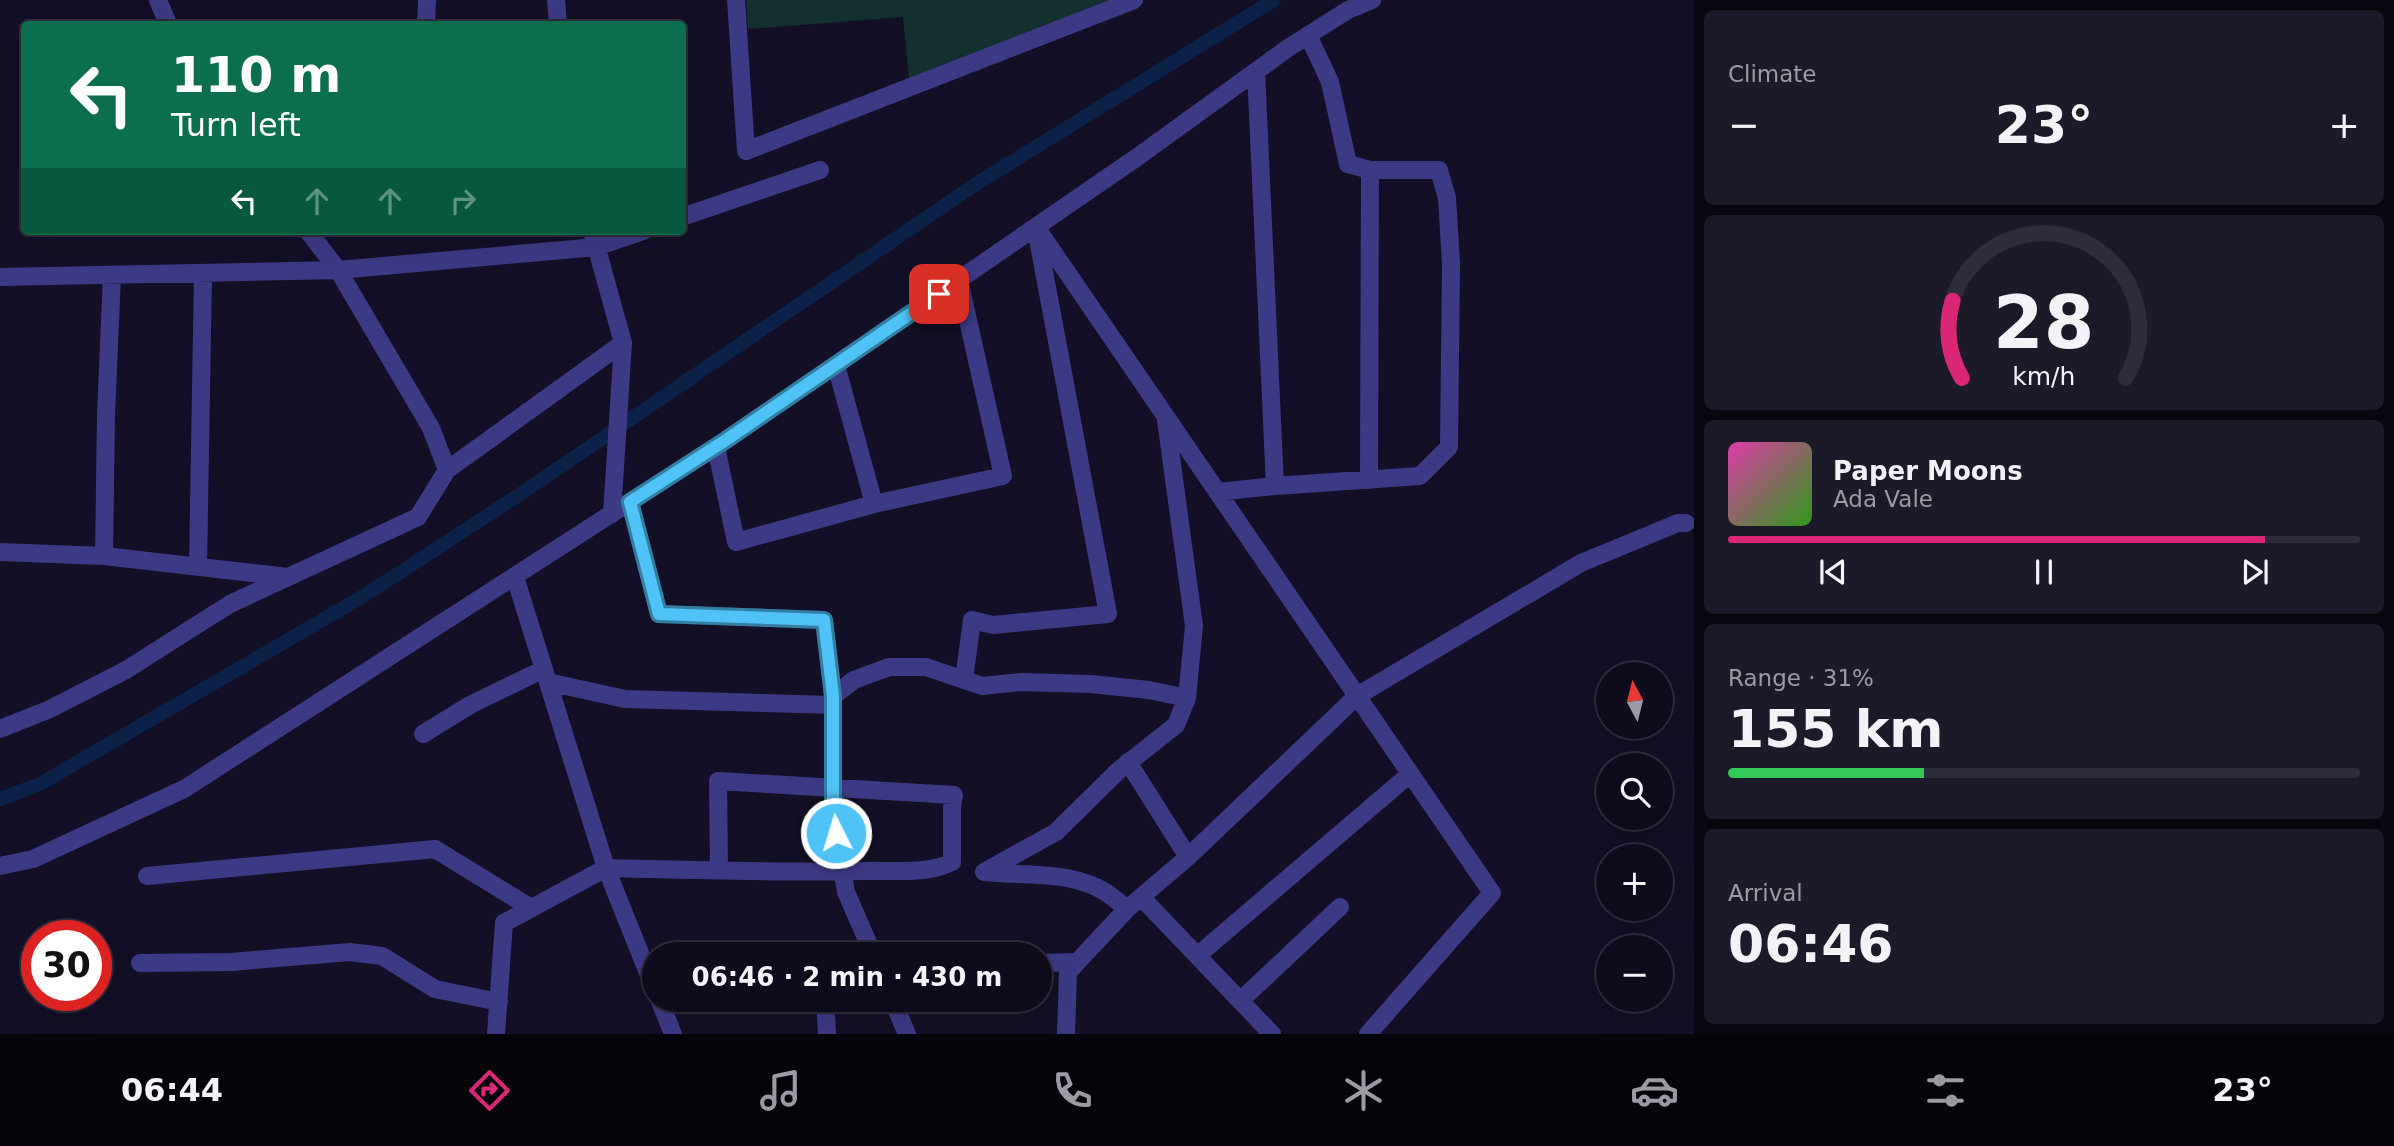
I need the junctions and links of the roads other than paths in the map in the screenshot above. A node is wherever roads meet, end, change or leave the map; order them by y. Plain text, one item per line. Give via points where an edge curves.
1 (158, 0) edge
2 (427, 0) edge
3 (556, 0) edge
4 (736, 0) edge
5 (1134, 0) edge
6 (1372, 0) edge
7 (168, 21) edge
8 (426, 21) edge
9 (558, 21) edge
10 (1308, 35) junction
11 (1256, 71) junction
12 (820, 170) dead end
13 (1370, 170) junction
14 (686, 216) edge
15 (1036, 227) junction
16 (311, 235) edge
17 (618, 235) edge
18 (594, 239) edge
19 (338, 270) junction
20 (203, 273) junction
21 (112, 275) junction
22 (0, 277) edge
23 (959, 280) junction
24 (623, 343) junction
25 (836, 365) junction
26 (1165, 416) junction
27 (716, 447) junction
28 (447, 470) junction
29 (1369, 480) junction
30 (1275, 486) junction
31 (1217, 492) junction
32 (630, 502) junction
33 (874, 504) junction
34 (612, 513) junction
35 (1686, 523) dead end
36 (0, 551) edge
37 (104, 556) junction
38 (198, 566) junction
39 (288, 577) junction
40 (515, 577) junction
41 (546, 675) junction
42 (964, 680) junction
43 (1357, 696) junction
44 (1187, 698) junction
45 (833, 700) junction
46 (0, 729) edge
47 (423, 734) dead end
48 (1128, 762) junction
49 (1410, 774) junction
50 (833, 788) junction
51 (1188, 857) junction
52 (0, 866) edge
53 (606, 868) junction
54 (719, 870) junction
55 (843, 872) junction
56 (147, 876) dead end
57 (1134, 903) junction
58 (1340, 907) dead end
59 (531, 908) junction
60 (868, 942) edge
61 (1197, 956) junction
62 (642, 958) edge
63 (1077, 962) junction
64 (140, 963) dead end
65 (1052, 963) edge
66 (1240, 1001) junction
67 (499, 1002) junction
68 (664, 1012) edge
69 (826, 1012) edge
70 (898, 1012) edge
71 (496, 1034) edge
72 (673, 1034) edge
73 (827, 1034) edge
74 (907, 1034) edge
75 (1066, 1034) edge
76 (1272, 1034) edge
77 (1367, 1034) edge

1 - 7 street
2 - 8 street
3 - 9 street
4 - 5 street via 746,151
6 - 10 street
10 - 11 street
10 - 13 street via 1330,82 1348,164
11 - 15 street
11 - 30 street
12 - 14 street
13 - 29 street
13 - 29 street via 1439,170 1447,198 1451,264 1449,447 1420,476
15 - 23 street
15 - 26 street
15 - 42 street via 1108,614 993,625 972,620
16 - 19 street
17 - 18 street
18 - 19 street
18 - 24 street
19 - 20 street
19 - 28 street via 431,428
20 - 21 street
20 - 38 street
21 - 22 street
21 - 37 street
23 - 25 street
23 - 33 street via 1003,476
24 - 28 street
24 - 34 street
25 - 27 street
25 - 33 street
26 - 31 street
26 - 44 street via 1194,626
27 - 32 street
27 - 33 street via 736,542
28 - 39 street via 418,517
29 - 30 street
30 - 31 street
31 - 43 street
32 - 34 street
32 - 45 street via 659,614 824,620
34 - 40 street
35 - 43 street via 1581,563
36 - 37 street
37 - 38 street
38 - 39 street
39 - 46 street via 230,604 126,670
40 - 41 street
40 - 52 street via 184,789 33,859
41 - 45 street via 625,699
41 - 47 street via 470,705
41 - 53 street
42 - 44 street via 982,686 1091,684
42 - 45 street via 926,667 889,667 854,680
43 - 49 street
43 - 51 street
44 - 48 street via 1176,725
45 - 50 street
48 - 51 street
48 - 57 street via 1056,832 984,872 1058,875
49 - 61 street
49 - 77 street via 1492,893
50 - 54 street via 718,781
50 - 55 street
50 - 55 street via 954,796 953,862 936,870
51 - 57 street
53 - 54 street
53 - 59 street
53 - 62 street
54 - 55 street
55 - 60 street via 846,892
56 - 59 street via 435,849
57 - 61 street
57 - 63 street
58 - 66 street
59 - 67 street via 504,923
61 - 66 street
63 - 65 street
63 - 75 street via 1068,972
64 - 67 street via 231,962 350,952 382,956 435,989
66 - 76 street
67 - 71 street
68 - 72 street
69 - 73 street
70 - 74 street

